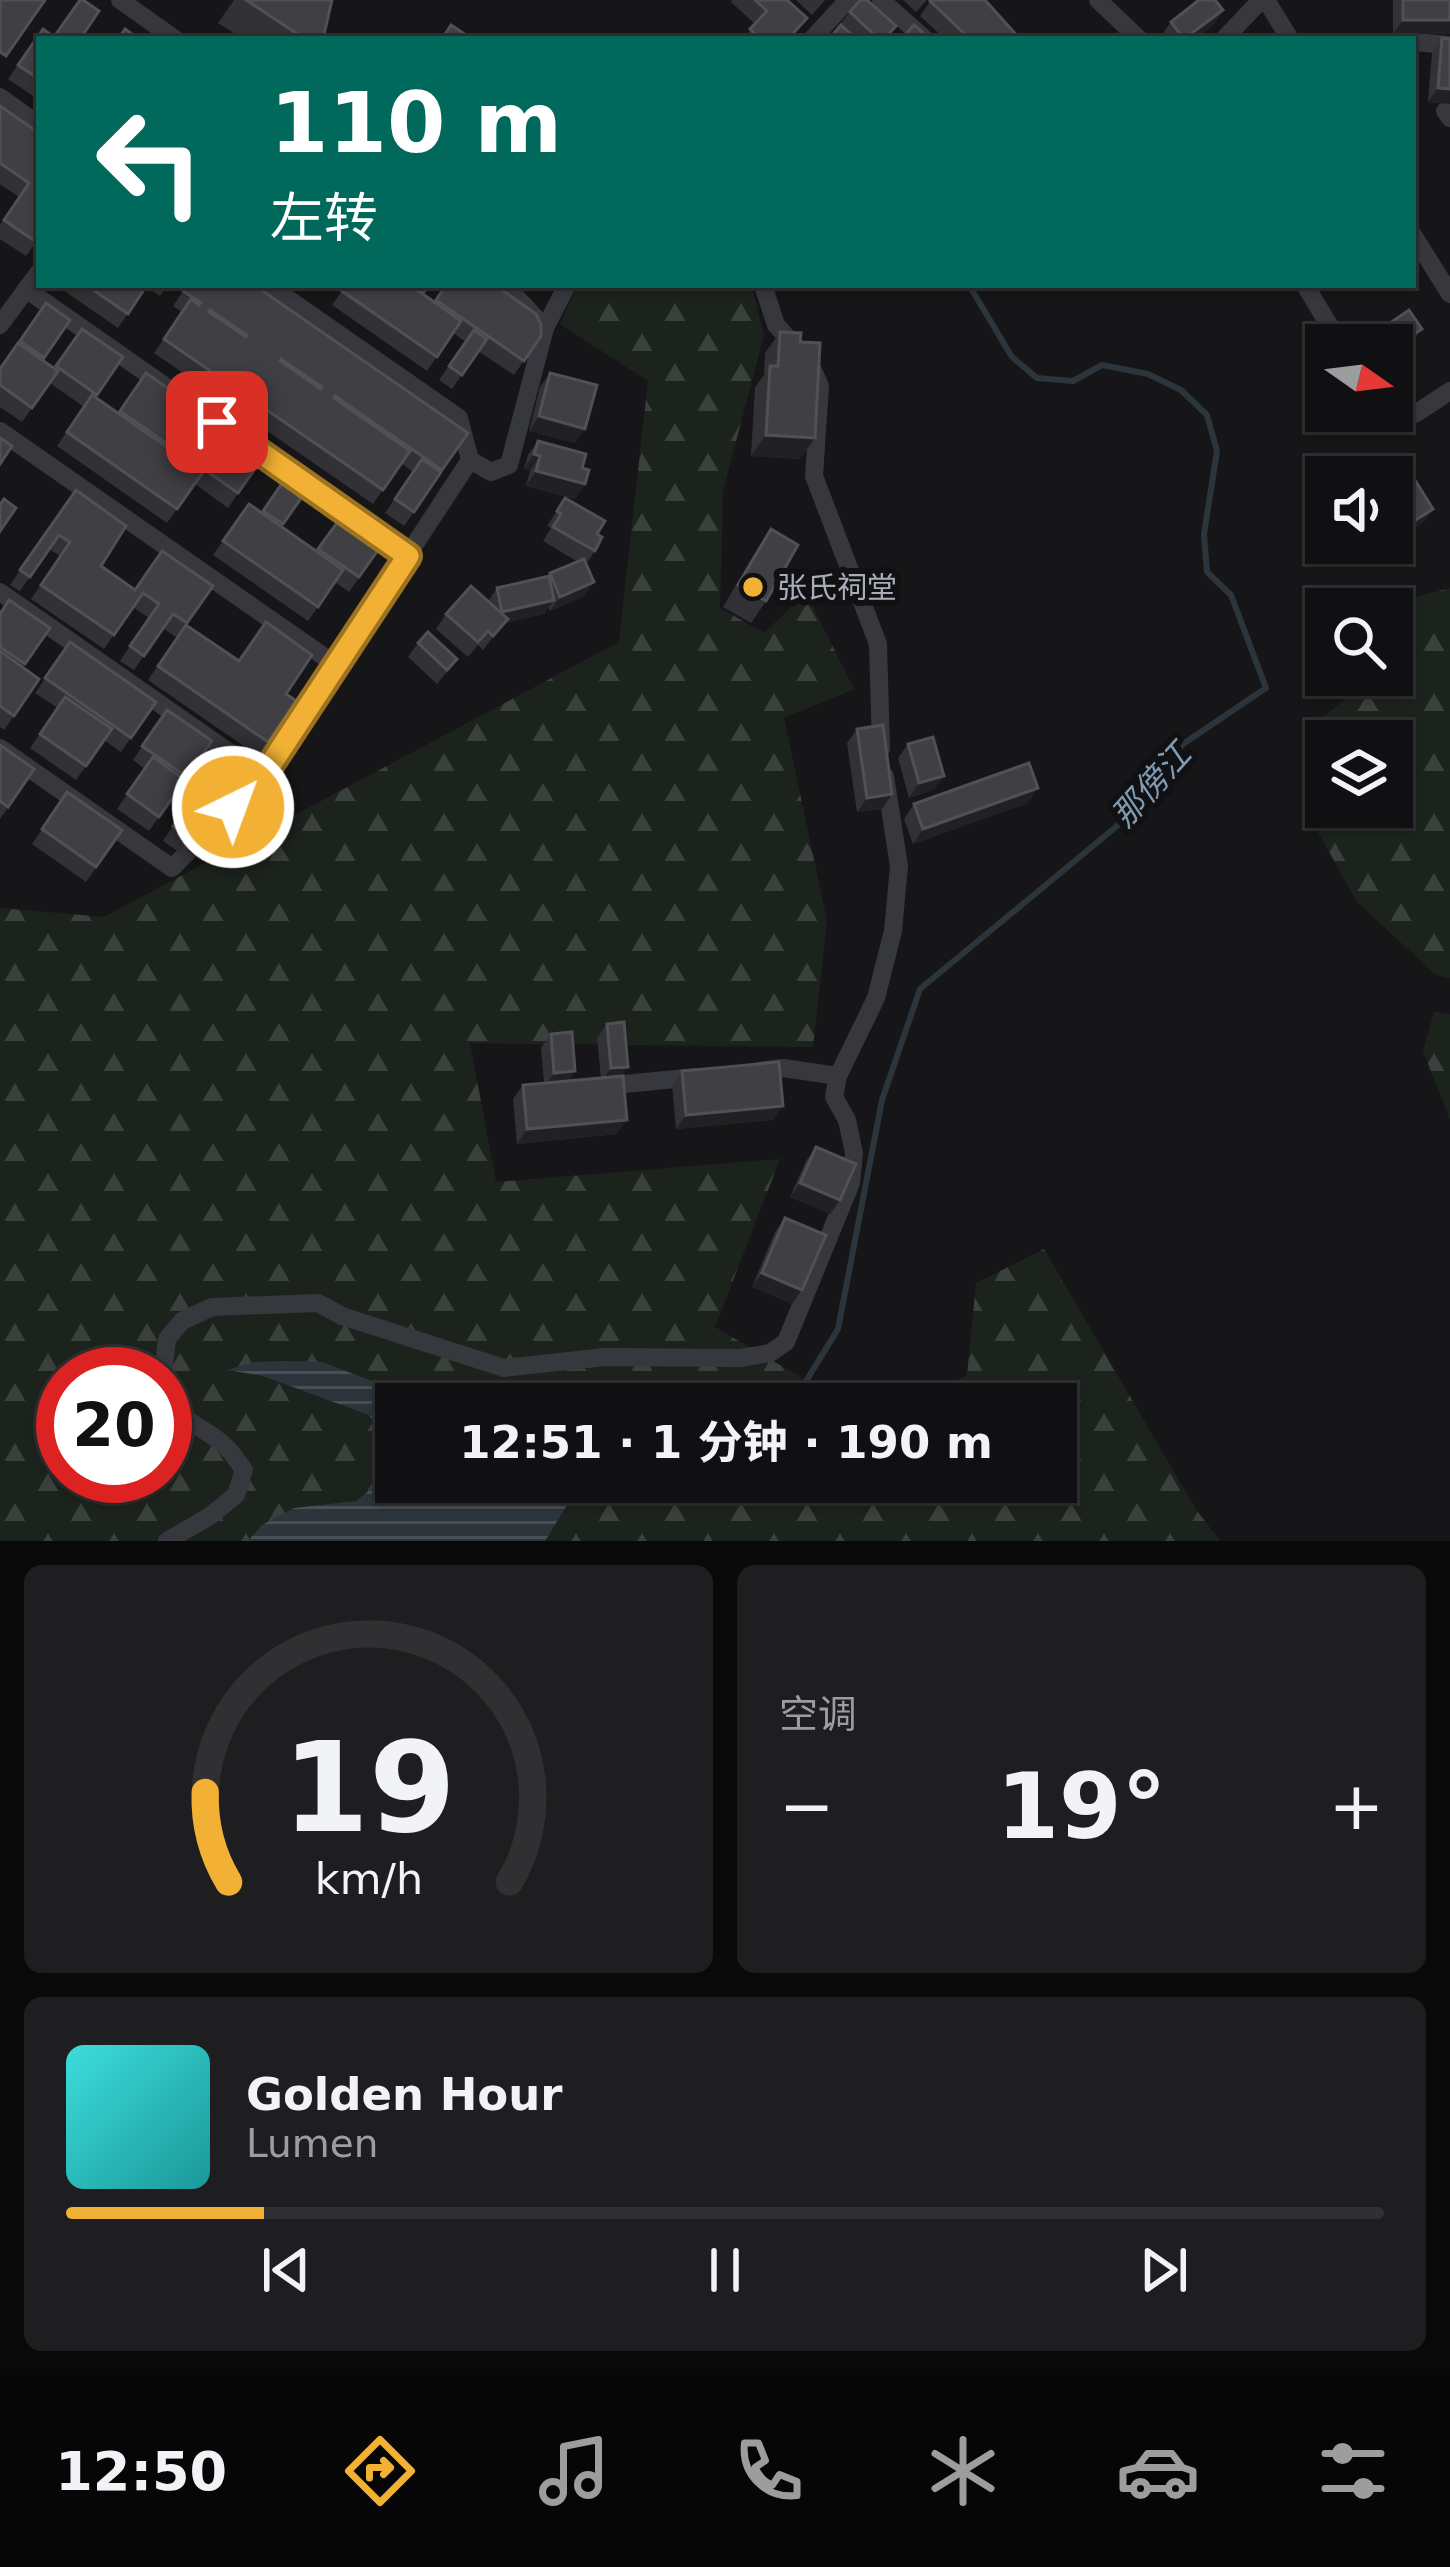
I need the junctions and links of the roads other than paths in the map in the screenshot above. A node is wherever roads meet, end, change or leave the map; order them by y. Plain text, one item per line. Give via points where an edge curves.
1 (120, 0) edge
2 (848, 0) edge
3 (881, 0) edge
4 (1097, 0) edge
5 (1263, 0) edge
6 (171, 36) edge
7 (815, 36) edge
8 (922, 36) edge
9 (1135, 36) edge
10 (1227, 36) edge
11 (1289, 36) edge
12 (1416, 42) edge
13 (1450, 45) edge
14 (0, 97) edge
15 (36, 122) edge
16 (1416, 240) edge
17 (36, 276) edge
18 (272, 288) edge
19 (509, 288) edge
20 (565, 288) edge
21 (764, 288) edge
22 (1307, 288) edge
23 (26, 290) junction
24 (1450, 294) edge
25 (1328, 324) edge
26 (0, 326) edge
27 (545, 328) junction
28 (1450, 392) edge
29 (1413, 414) edge
30 (0, 430) edge
31 (470, 460) junction
32 (408, 556) junction
33 (0, 592) edge
34 (336, 665) junction
35 (0, 748) edge
36 (263, 776) junction
37 (738, 1073) edge
38 (716, 1075) edge
39 (838, 1076) junction
40 (581, 1088) edge
41 (166, 1347) edge
42 (192, 1425) edge
43 (167, 1541) edge

1 - 6 street
2 - 7 street
3 - 8 street
4 - 9 street
5 - 10 street
5 - 11 street
12 - 13 street
14 - 15 street
16 - 24 street
17 - 23 street
18 - 31 street via 459,418
19 - 27 street
20 - 27 street
21 - 39 street via 776,325 820,386 814,476 878,644 880,746 899,866 876,998
22 - 25 street
23 - 26 street
23 - 32 street
27 - 31 street via 509,465 491,472
28 - 29 street
30 - 34 street
31 - 32 street
32 - 34 street
33 - 36 street
34 - 36 street
35 - 36 street via 172,868
37 - 39 street via 783,1068
38 - 40 street
39 - 41 street via 834,1096 854,1153 850,1183 786,1342 770,1353 504,1368 318,1303 212,1307 182,1321
42 - 43 street via 244,1470 236,1495

